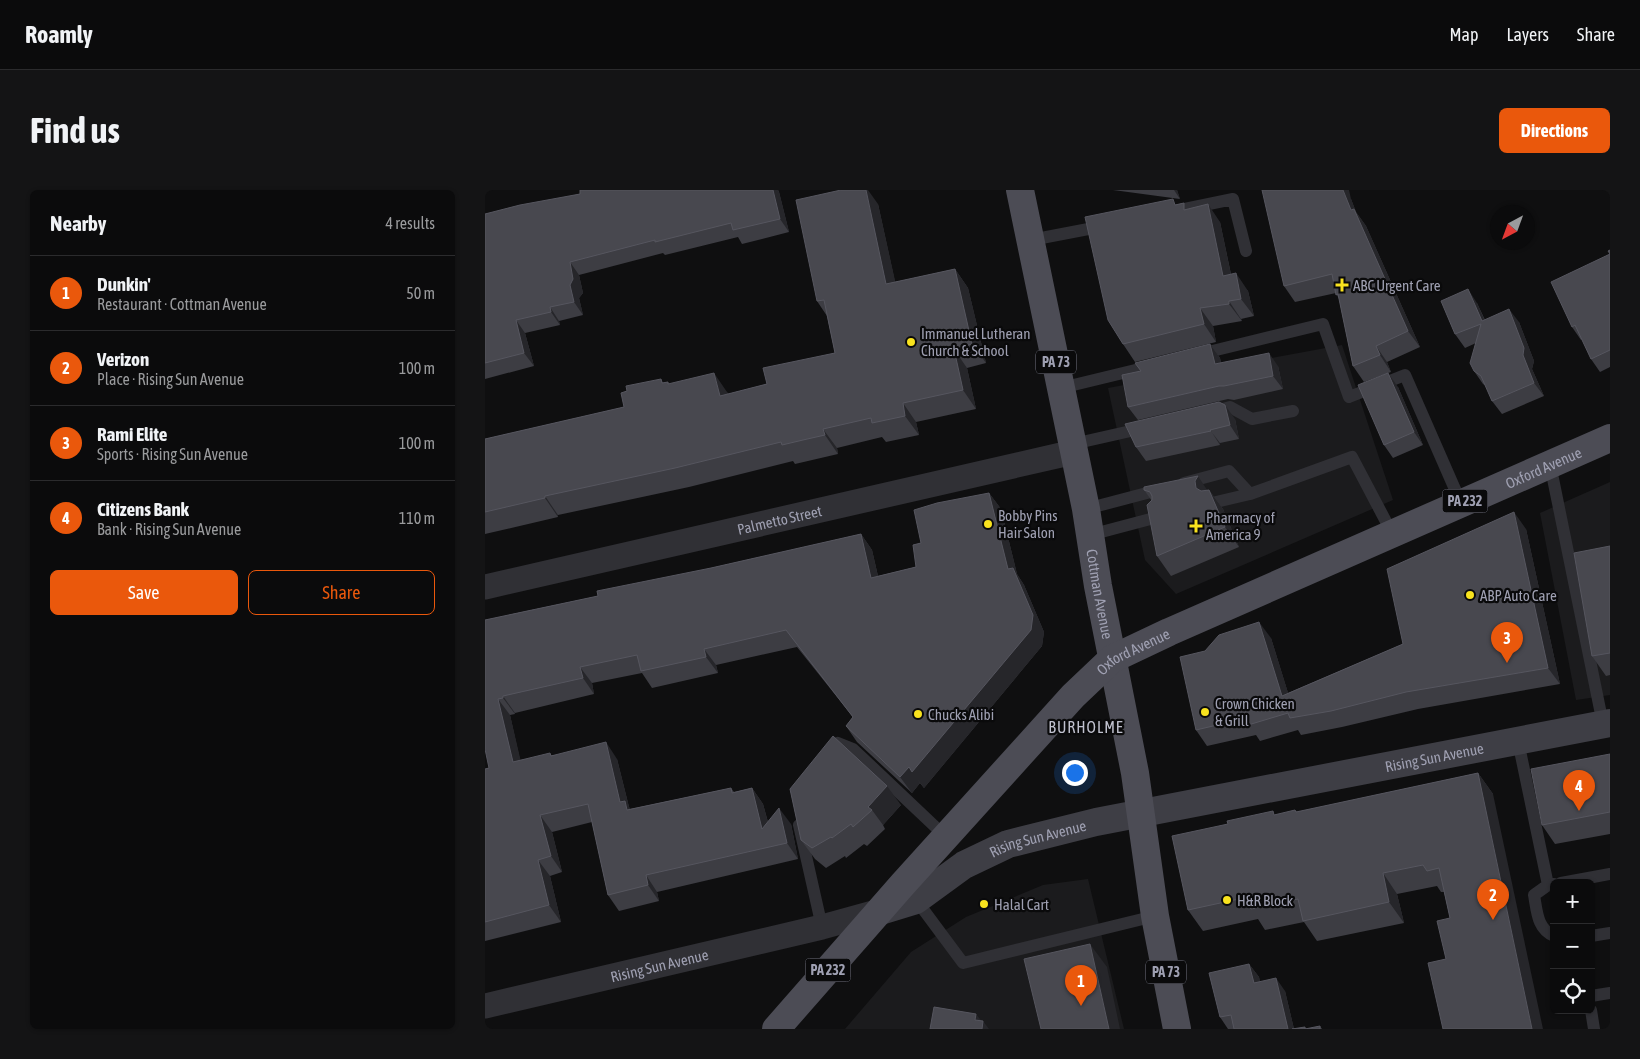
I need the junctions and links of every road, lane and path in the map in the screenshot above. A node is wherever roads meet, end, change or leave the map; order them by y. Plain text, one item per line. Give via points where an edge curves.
1 (1020, 190) edge
2 (1158, 214) edge
3 (1120, 222) edge
4 (1031, 240) junction
5 (1246, 251) dead end
6 (1189, 357) edge
7 (1170, 361) edge
8 (1061, 388) junction
9 (1293, 411) dead end
10 (1201, 414) edge
11 (1154, 425) edge
12 (1610, 438) edge
13 (1073, 448) junction
14 (1550, 464) junction
15 (1249, 494) junction
16 (1216, 502) edge
17 (1461, 503) junction
18 (1158, 517) edge
19 (1088, 522) junction
20 (1392, 533) junction
21 (485, 587) edge
22 (1112, 659) junction
23 (1607, 724) edge
24 (1518, 741) junction
25 (823, 764) edge
26 (1140, 814) junction
27 (797, 816) edge
28 (946, 837) junction
29 (1610, 874) edge
30 (1553, 879) edge
31 (1582, 879) edge
32 (1550, 886) edge
33 (909, 892) junction
34 (879, 911) junction
35 (1155, 916) junction
36 (822, 927) junction
37 (1610, 933) edge
38 (1550, 934) edge
39 (1595, 935) edge
40 (1610, 993) edge
41 (1595, 995) edge
42 (485, 1006) edge
43 (1592, 1014) edge
44 (782, 1027) edge
45 (1177, 1029) edge
46 (1594, 1029) edge

1 - 4 main road, Cottman Avenue / PA 73
2 - 5 lane via 1233,199
3 - 4 lane
4 - 8 main road, Cottman Avenue / PA 73
6 - 17 lane via 1323,324 1349,396 1405,375
7 - 8 lane
8 - 13 main road, Cottman Avenue / PA 73
9 - 10 lane via 1252,419 1230,407
11 - 13 lane
12 - 14 main road, Oxford Avenue / PA 232
13 - 19 main road, Cottman Avenue / PA 73
13 - 21 street, Palmetto Street
14 - 17 main road, Oxford Avenue / PA 232
14 - 23 lane
15 - 16 lane
15 - 19 lane via 1229,471
15 - 20 lane via 1352,457
17 - 20 main road, Oxford Avenue / PA 232
18 - 19 lane
19 - 22 main road, Cottman Avenue / PA 73
20 - 22 main road, Oxford Avenue / PA 232
22 - 26 main road, Cottman Avenue / PA 73
22 - 28 main road, Oxford Avenue / PA 232 via 1073,696
23 - 24 main road, Rising Sun Avenue
24 - 26 main road, Rising Sun Avenue
24 - 30 lane
25 - 28 lane via 838,743 853,749
26 - 33 main road, Rising Sun Avenue via 1008,844
26 - 35 main road, Cottman Avenue / PA 73
27 - 36 lane
28 - 33 main road, Oxford Avenue / PA 232
29 - 31 lane
32 - 38 lane via 1534,895 1538,921
33 - 34 main road, Oxford Avenue / PA 232
33 - 35 lane via 963,963
34 - 36 street, Rising Sun Avenue
34 - 44 main road, Oxford Avenue / PA 232
35 - 45 main road, Cottman Avenue / PA 73
36 - 42 street, Rising Sun Avenue
37 - 39 lane
40 - 41 lane
43 - 46 lane

